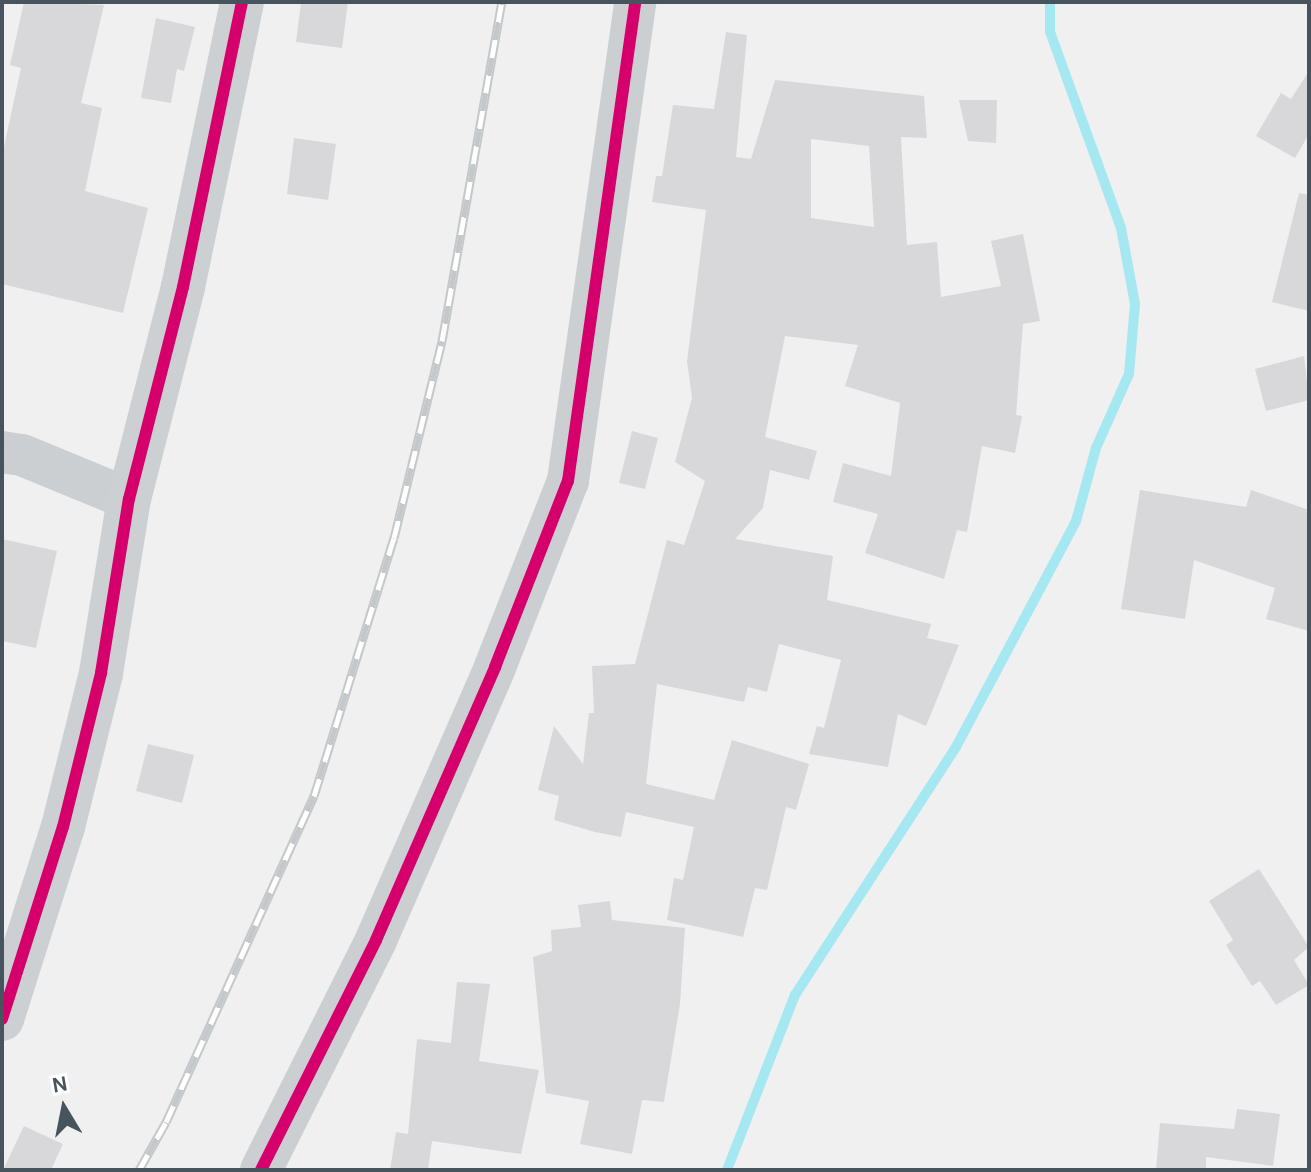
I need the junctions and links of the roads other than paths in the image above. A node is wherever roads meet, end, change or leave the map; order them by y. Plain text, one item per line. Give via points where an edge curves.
1 (242, 2) edge
2 (635, 2) edge
3 (2, 452) edge
4 (129, 499) junction
5 (2, 1019) edge
6 (261, 1170) edge

1 - 4 street via 183,287
2 - 6 street via 568,481 495,667 376,940
3 - 4 street via 22,455
4 - 5 street via 86,735 59,842

